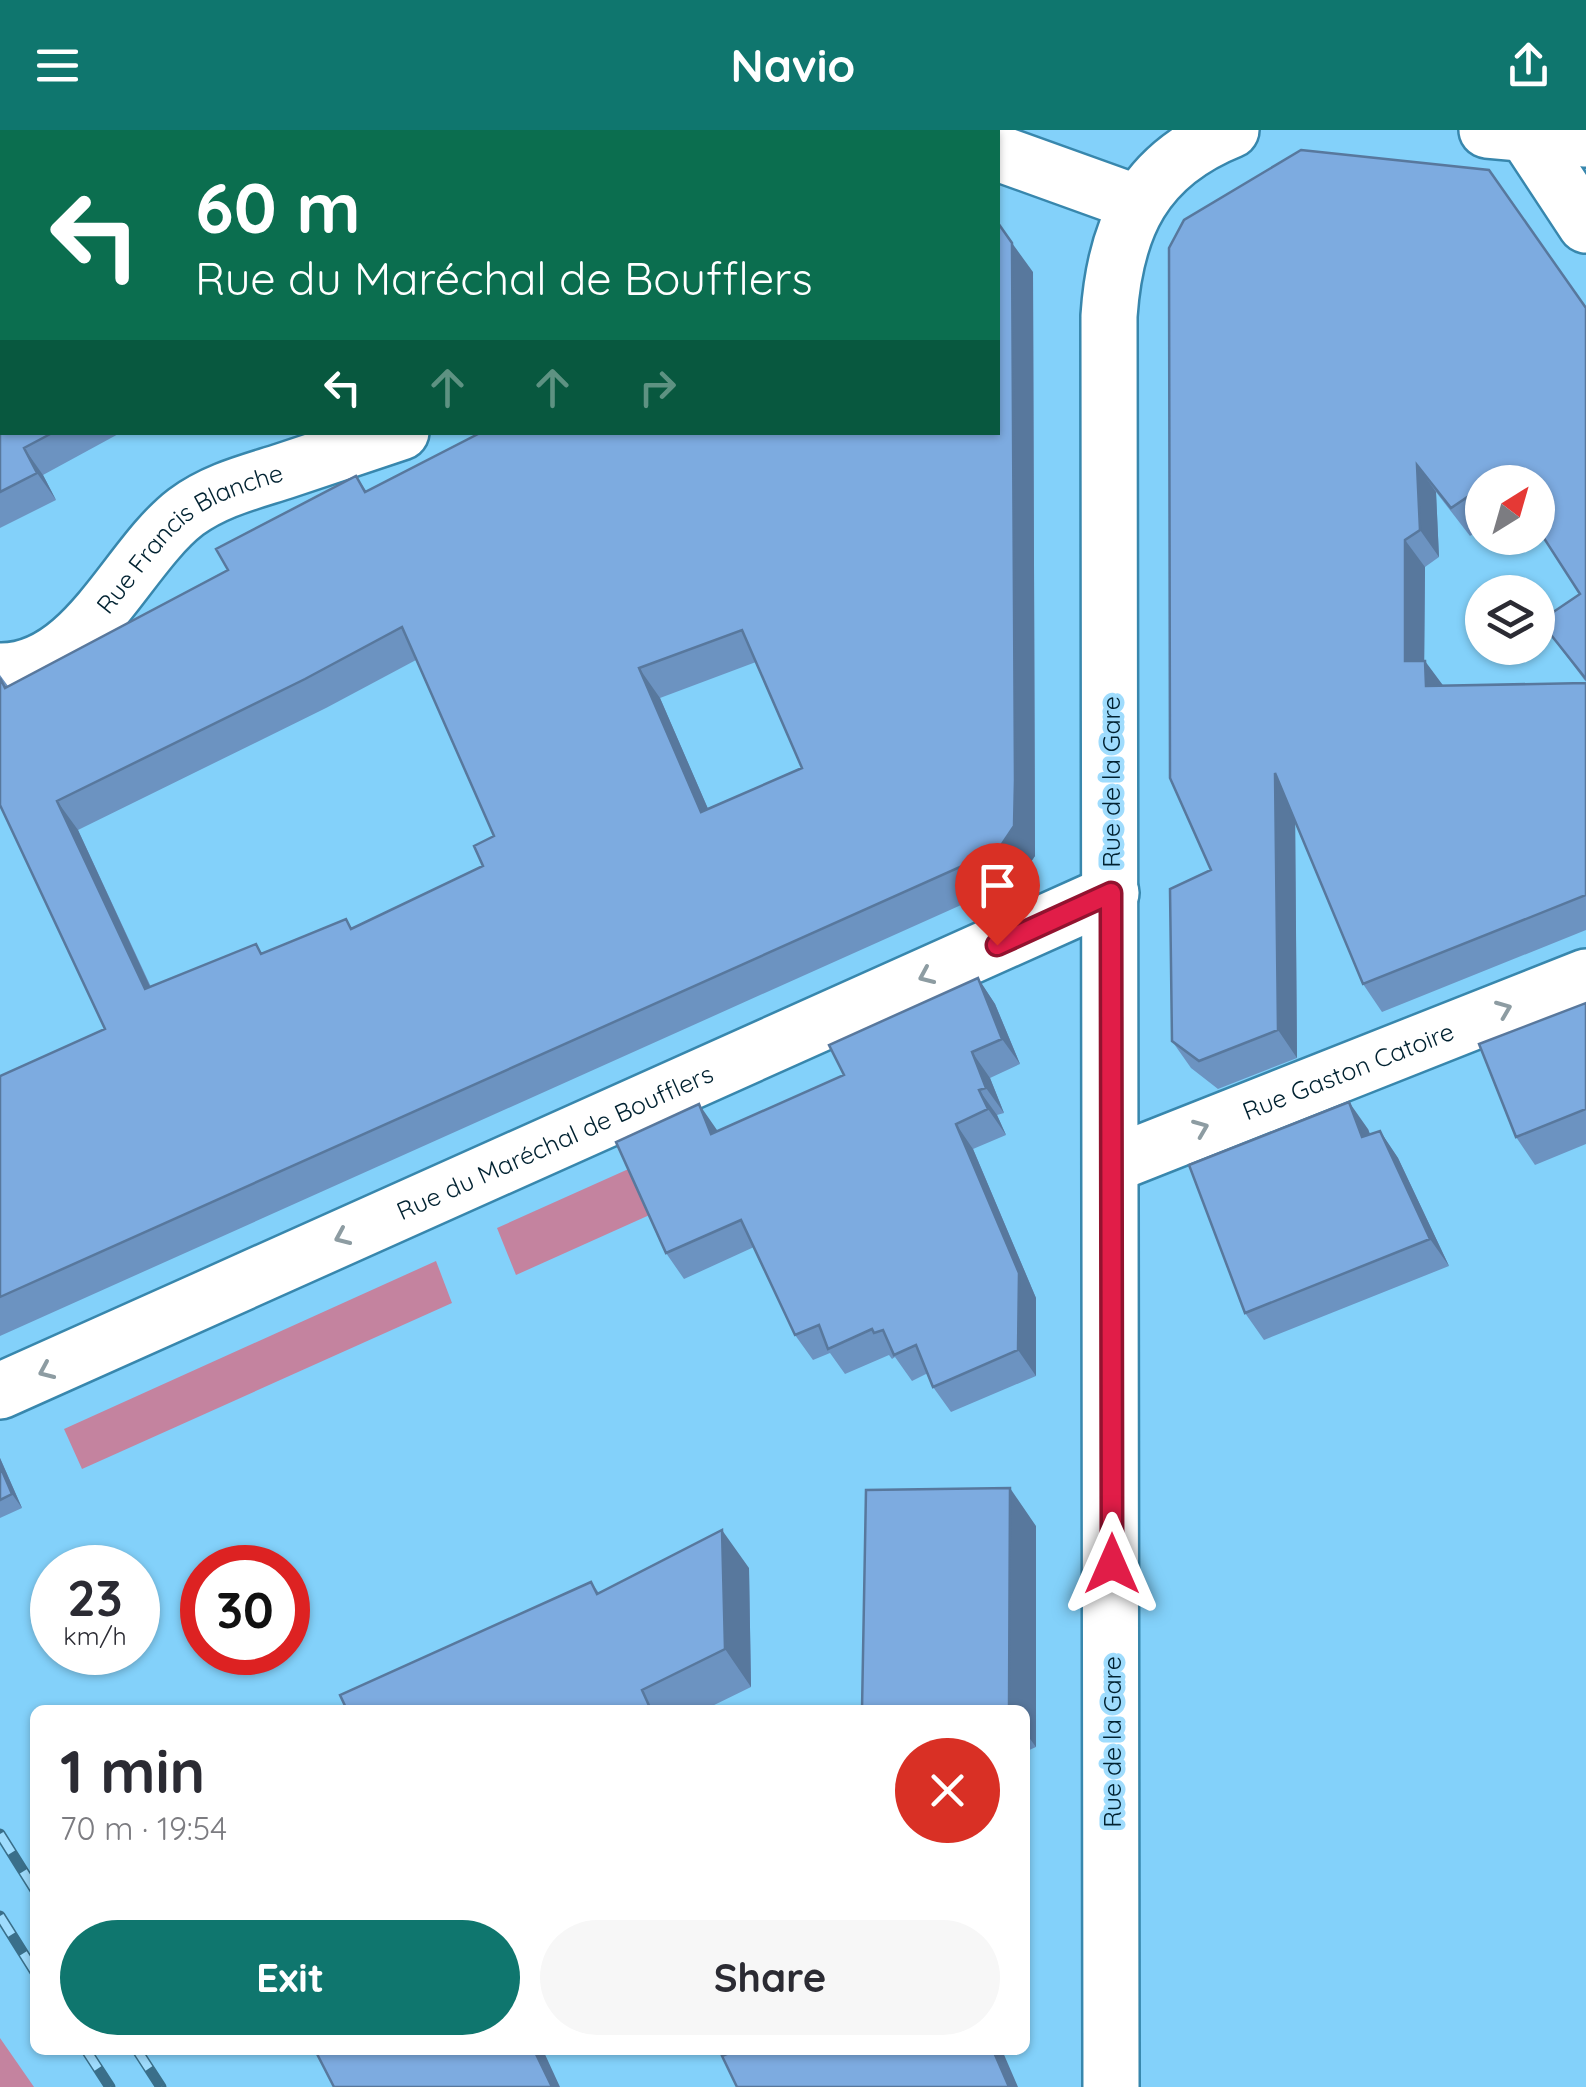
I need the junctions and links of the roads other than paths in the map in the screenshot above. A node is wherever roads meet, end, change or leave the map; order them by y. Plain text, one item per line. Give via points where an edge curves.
1 (1231, 130) edge
2 (1506, 132) edge
3 (1586, 139) edge
4 (1000, 154) edge
5 (1137, 204) junction
6 (1586, 225) edge
7 (392, 435) edge
8 (0, 671) edge
9 (1111, 893) junction
10 (1586, 977) edge
11 (1111, 1164) junction
12 (0, 1392) edge
13 (1111, 2087) edge

1 - 5 street, Rue de la Gare via 1190,151
2 - 3 street
2 - 6 street
4 - 5 street
5 - 9 street, Rue de la Gare via 1119,241 1109,316
7 - 8 street, Rue Francis Blanche via 210,495 160,536 80,634 18,671
9 - 11 street, Rue de la Gare
9 -> 12 street, Rue du Maréchal de Boufflers
11 -> 10 street, Rue Gaston Catoire
11 - 13 street, Rue de la Gare

